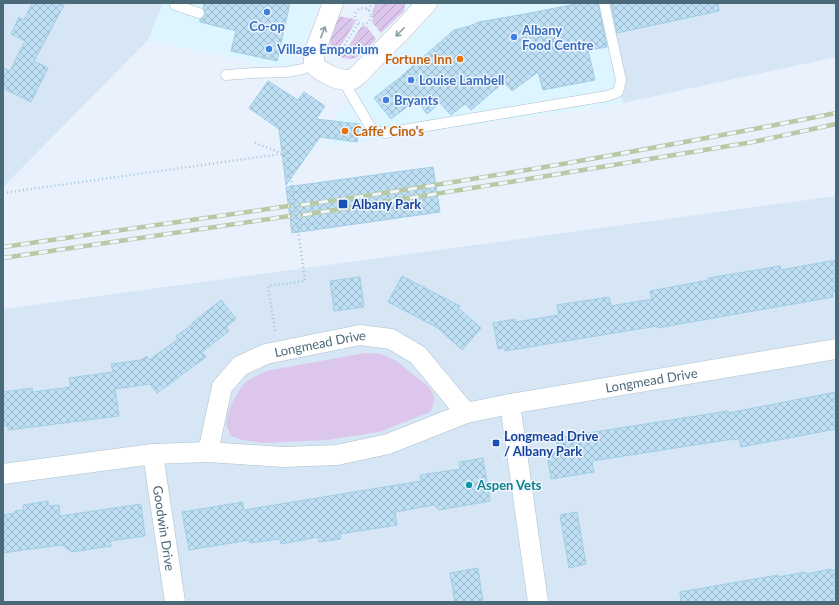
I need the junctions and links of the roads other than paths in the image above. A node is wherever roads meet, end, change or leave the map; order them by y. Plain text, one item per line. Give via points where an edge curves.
1 (176, 3) edge
2 (333, 3) edge
3 (427, 3) edge
4 (604, 3) edge
5 (199, 13) dead end
6 (328, 72) junction
7 (226, 75) dead end
8 (836, 349) edge
9 (510, 404) junction
10 (466, 413) junction
11 (208, 452) junction
12 (153, 454) junction
13 (3, 474) edge
14 (175, 602) edge
15 (538, 602) edge

1 - 5 lane
6 -> 2 street via 314,54
3 -> 6 street via 358,75 352,79
4 - 6 lane via 621,80 618,92 607,96 385,133 371,128
6 - 7 lane via 303,69
8 - 9 street, Longmead Drive
9 - 10 street, Longmead Drive
9 - 15 street
10 - 11 street, Longmead Drive via 388,444 337,455 284,456
10 - 11 street, Longmead Drive via 418,355 391,340 360,335 266,354 240,366 222,387
11 - 12 street, Longmead Drive
12 - 13 street, Longmead Drive
12 - 14 street, Goodwin Drive

